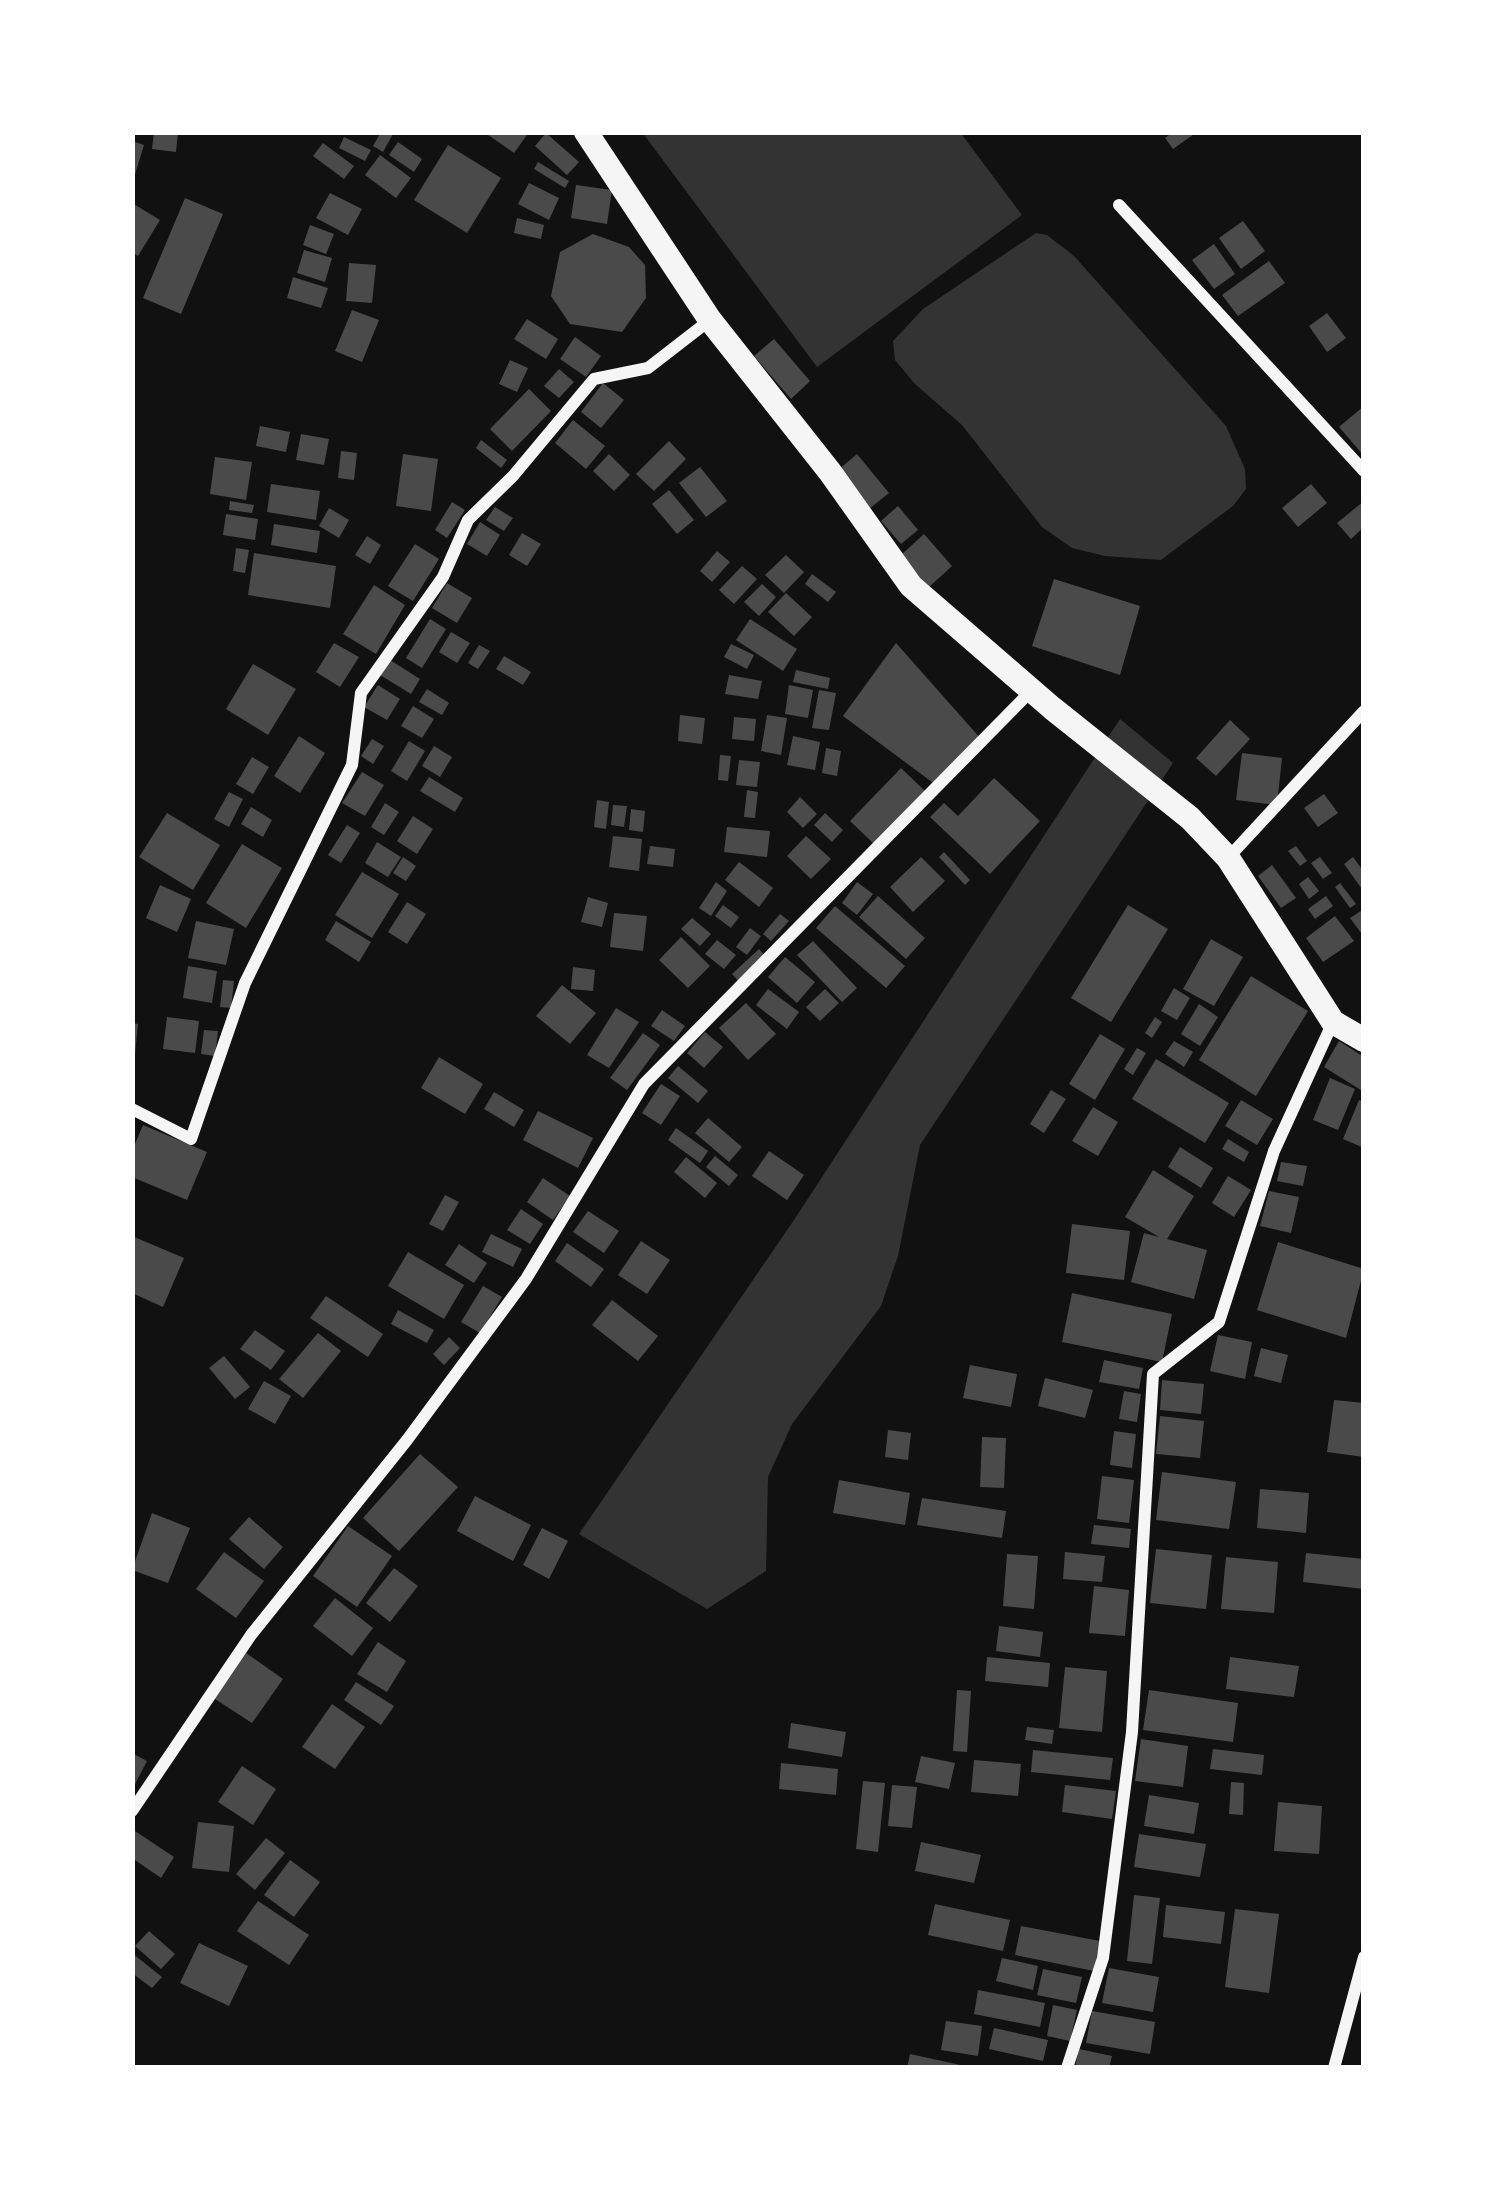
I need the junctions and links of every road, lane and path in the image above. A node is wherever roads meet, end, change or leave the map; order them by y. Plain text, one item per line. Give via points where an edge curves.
1 (586, 132) edge
2 (1119, 206) dead end
3 (710, 320) junction
4 (1364, 471) edge
5 (1032, 690) junction
6 (1364, 712) edge
7 (1228, 858) junction
8 (1333, 1022) junction
9 (1364, 1040) edge
10 (132, 1109) edge
11 (132, 1811) edge
12 (1364, 1957) edge
13 (1067, 2068) edge
14 (1334, 2068) edge

1 - 3 main road
2 - 4 street
3 - 5 main road via 911,586
3 - 10 street via 648,368 594,380 468,520 443,577 361,693 352,765 245,983 191,1139
5 - 7 main road
5 - 11 street via 644,1084 526,1279 250,1635
6 - 7 street
7 - 8 main road
8 - 9 main road
8 - 13 street via 1274,1150 1220,1322 1153,1374 1132,1732 1103,1958
12 - 14 street

